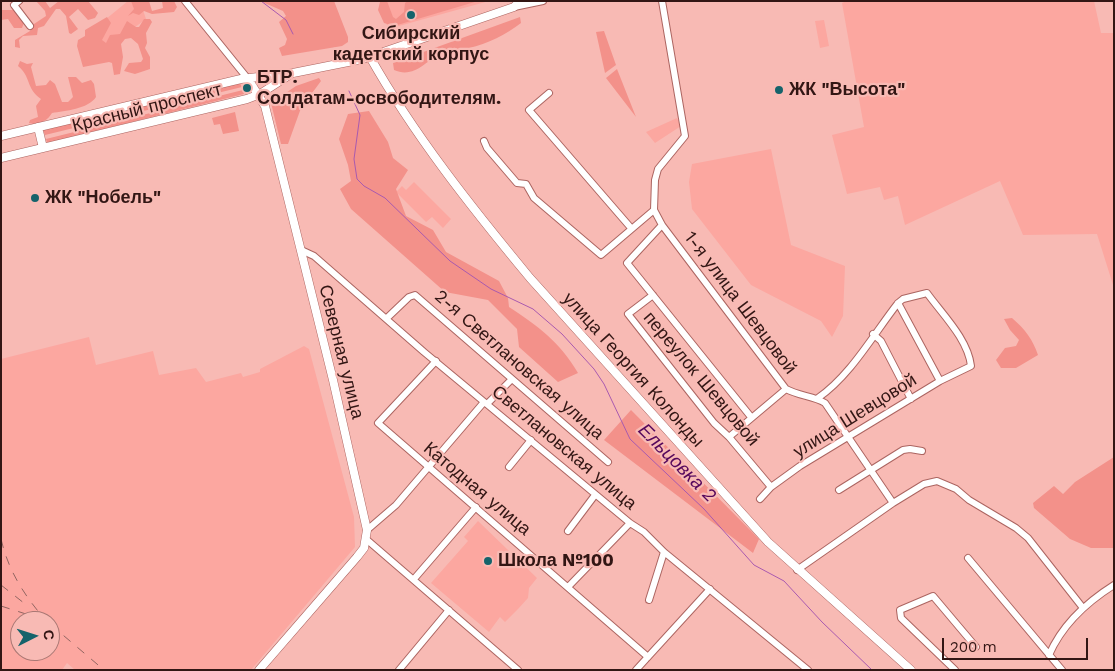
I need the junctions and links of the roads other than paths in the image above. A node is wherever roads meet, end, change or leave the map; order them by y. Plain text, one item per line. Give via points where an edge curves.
1 (19, 1) edge
2 (185, 1) edge
3 (543, 1) edge
4 (662, 1) edge
5 (517, 4) edge
6 (30, 26) dead end
7 (370, 57) junction
8 (293, 73) junction
9 (248, 79) junction
10 (549, 93) dead end
11 (260, 94) junction
12 (38, 127) junction
13 (1, 136) edge
14 (484, 141) dead end
15 (43, 148) junction
16 (1, 158) edge
17 (654, 210) junction
18 (662, 225) junction
19 (631, 228) junction
20 (301, 250) junction
21 (653, 295) junction
22 (898, 304) junction
23 (387, 318) junction
24 (874, 334) junction
25 (436, 361) junction
26 (511, 380) junction
27 (940, 381) junction
28 (786, 389) junction
29 (818, 398) junction
30 (910, 399) junction
31 (486, 403) junction
32 (750, 417) junction
33 (729, 437) junction
34 (848, 437) junction
35 (531, 440) junction
36 (922, 451) dead end
37 (608, 462) dead end
38 (509, 467) dead end
39 (428, 468) junction
40 (871, 470) junction
41 (771, 487) junction
42 (839, 490) dead end
43 (596, 495) junction
44 (760, 499) dead end
45 (893, 503) junction
46 (476, 507) junction
47 (630, 523) junction
48 (367, 530) junction
49 (568, 531) dead end
50 (366, 539) junction
51 (664, 552) junction
52 (968, 558) dead end
53 (797, 570) junction
54 (414, 579) junction
55 (1114, 585) edge
56 (568, 587) junction
57 (710, 589) junction
58 (649, 600) dead end
59 (1083, 608) junction
60 (449, 610) junction
61 (976, 647) dead end
62 (1049, 655) junction
63 (648, 657) junction
64 (259, 670) edge
65 (399, 670) edge
66 (518, 670) edge
67 (636, 670) edge
68 (808, 670) edge
69 (911, 670) edge
70 (956, 670) edge
71 (1062, 670) edge

1 - 6 street via 14,6
2 - 9 street, Северная улица
3 - 5 street
4 - 17 street via 685,136 658,169
5 - 7 main road, Красный проспект
7 - 8 main road, Красный проспект
7 - 53 main road, улица Георгия Колонды via 424,140 498,240 768,542
8 - 9 main road, Красный проспект
8 - 11 main road, Красный проспект
9 - 11 main road, Северная улица
9 - 12 main road, Красный проспект
10 - 19 street via 529,110
11 - 15 main road, Красный проспект via 247,100
11 - 20 main road, Северная улица
12 - 13 main road, Красный проспект
12 - 15 main road
14 - 19 street via 486,148 516,183 526,184 534,198 601,255
15 - 16 main road, Красный проспект
17 - 18 street, 1-я улица Шевцовой
17 - 19 street
18 - 21 street via 627,263
18 - 28 street, 1-я улица Шевцовой
20 - 23 street, Светлановская улица via 314,256
20 - 48 main road, Северная улица
21 - 32 street
21 - 33 street, переулок Шевцовой via 628,314 714,423
22 - 24 street
22 - 27 street
22 - 27 street, улица Шевцовой via 903,299 927,293 960,338 971,366
23 - 25 street, Светлановская улица
23 - 26 street, 2-я Светлановская улица via 415,295
24 - 29 street via 844,374
24 - 30 street via 881,341
25 - 31 street, Светлановская улица
25 - 39 street, Катодная улица via 378,423
26 - 31 street
26 - 37 street, 2-я Светлановская улица
27 - 30 street, улица Шевцовой
28 - 29 street, 1-я улица Шевцовой via 806,398
28 - 32 street
29 - 34 street via 830,409
30 - 34 street, улица Шевцовой
31 - 35 street, Светлановская улица
31 - 39 street
32 - 33 street
33 - 41 street, переулок Шевцовой
34 - 40 street
34 - 41 street, улица Шевцовой
35 - 38 street
35 - 43 street, Светлановская улица
36 - 40 street via 903,450
39 - 46 street, Катодная улица
39 - 48 street via 396,505
40 - 42 street
40 - 45 street
41 - 44 street, улица Шевцовой
43 - 47 street, Светлановская улица
43 - 49 street
45 - 53 street
45 - 59 street via 924,484 937,481 956,489 1028,538
46 - 54 street
46 - 56 street, Катодная улица
47 - 51 street, Светлановская улица
47 - 56 street
48 - 50 main road, Северная улица
50 - 54 street
50 - 64 main road via 357,557
51 - 57 street, Светлановская улица
51 - 58 street
52 - 62 street
53 - 69 main road, улица Георгия Колонды
54 - 60 street
55 - 59 street
56 - 63 street, Катодная улица
57 - 63 street
57 - 68 street, Светлановская улица
59 - 62 street via 1067,625
60 - 65 street
60 - 66 street
61 - 70 street via 933,596 900,610 899,614
62 - 71 street
63 - 67 street

